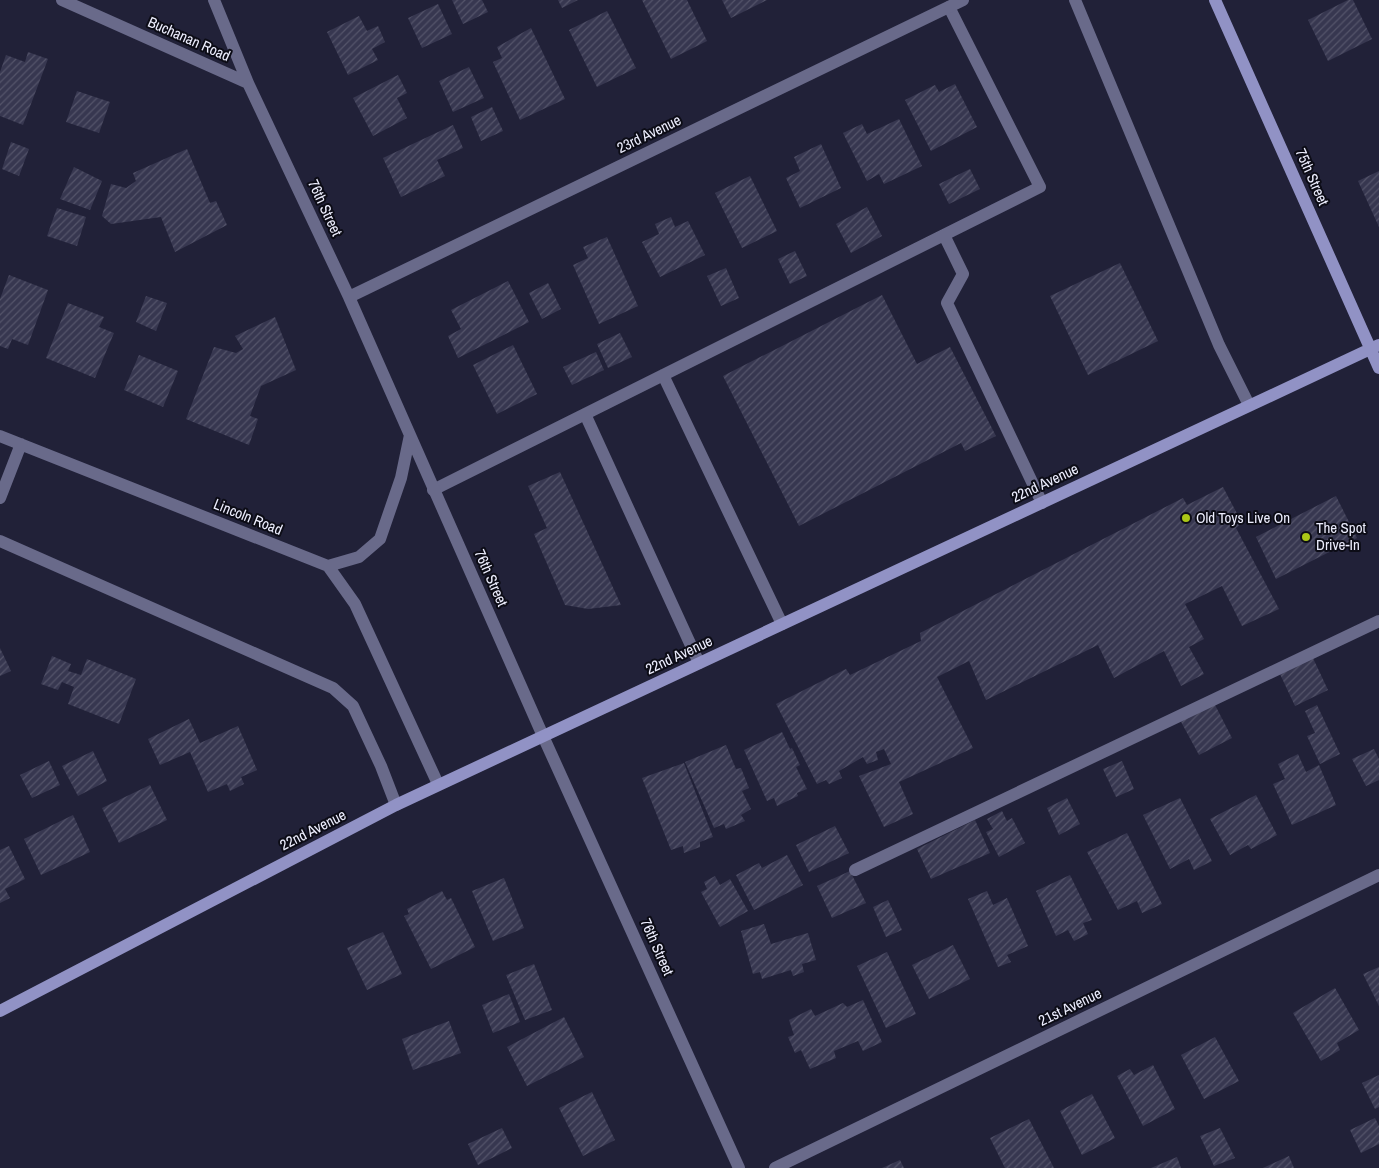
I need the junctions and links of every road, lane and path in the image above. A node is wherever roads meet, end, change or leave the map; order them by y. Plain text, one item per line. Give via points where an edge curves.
1 (62, 0) edge
2 (214, 0) edge
3 (962, 0) edge
4 (1075, 0) edge
5 (1215, 0) edge
6 (949, 7) junction
7 (248, 83) junction
8 (944, 235) junction
9 (349, 297) junction
10 (1375, 347) edge
11 (1379, 368) edge
12 (663, 375) junction
13 (1249, 405) junction
14 (585, 414) junction
15 (0, 436) edge
16 (410, 436) junction
17 (21, 444) junction
18 (433, 490) junction
19 (0, 498) edge
20 (1042, 503) junction
21 (0, 542) edge
22 (328, 566) junction
23 (1379, 621) edge
24 (782, 624) junction
25 (699, 663) junction
26 (543, 736) junction
27 (438, 784) junction
28 (396, 805) junction
29 (856, 870) dead end
30 (1379, 875) edge
31 (0, 1011) edge
32 (739, 1168) edge
33 (775, 1168) edge

1 - 7 street, Buchanan Road
2 - 7 street, 76th Street
3 - 6 street, 23rd Avenue
4 - 13 street via 1219,345
5 - 10 street, 75th Street
6 - 8 street via 1040,187
6 - 9 street, 23rd Avenue
7 - 9 street, 76th Street
8 - 12 street
8 - 20 street via 963,274 947,303
9 - 16 street, 76th Street
10 - 11 street, 75th Street
10 - 13 street, 22nd Avenue
12 - 14 street
12 - 24 street
13 - 20 street, 22nd Avenue
14 - 18 street
14 - 25 street
15 - 17 street, Lincoln Road
16 - 18 street, 76th Street
16 - 22 street via 401,478 380,539 359,557
17 - 19 street
17 - 22 street, Lincoln Road
18 - 26 street, 76th Street
20 - 24 street, 22nd Avenue
21 - 28 street via 333,688 353,706
22 - 27 street via 355,604
23 - 29 street
24 - 25 street, 22nd Avenue
25 - 26 street, 22nd Avenue
26 - 27 street, 22nd Avenue
26 - 32 street, 76th Street
27 - 28 street, 22nd Avenue
28 - 31 street, 22nd Avenue
30 - 33 street, 21st Avenue

